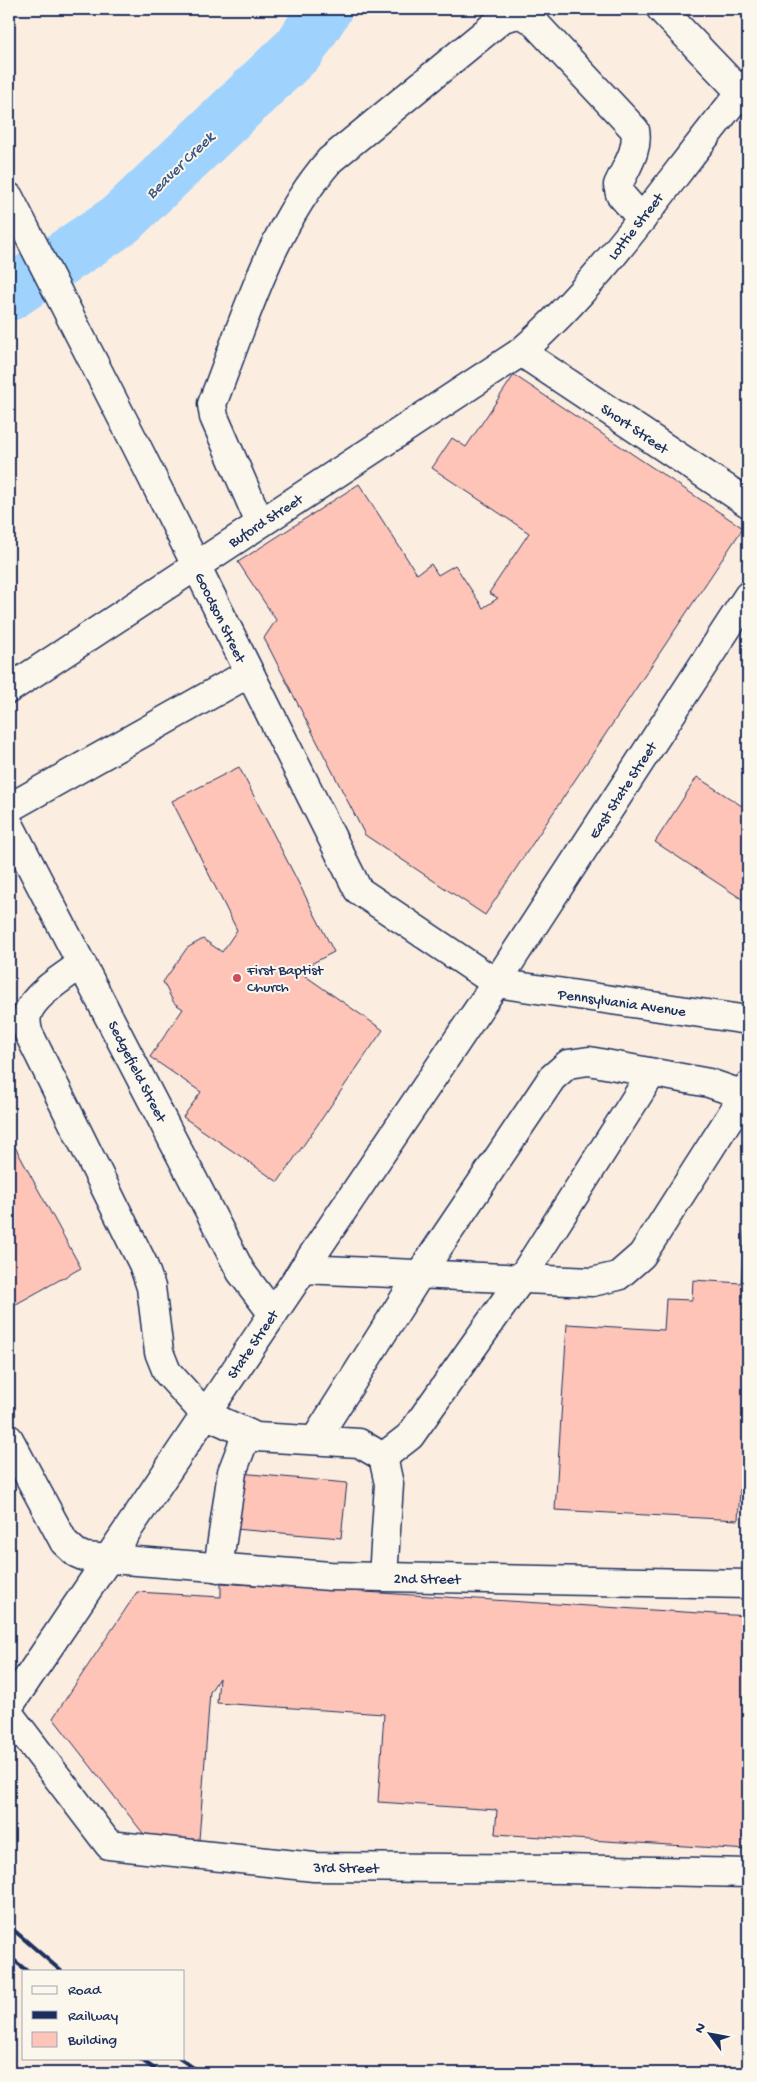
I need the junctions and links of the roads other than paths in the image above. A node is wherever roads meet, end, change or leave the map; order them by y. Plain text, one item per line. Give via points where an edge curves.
1 (661, 9) edge
2 (746, 92) edge
3 (9, 197) edge
4 (642, 219) junction
5 (522, 352) junction
6 (748, 503) edge
7 (260, 523) junction
8 (195, 565) junction
9 (748, 596) edge
10 (248, 673) junction
11 (9, 689) edge
12 (9, 808) edge
13 (9, 824) edge
14 (82, 964) junction
15 (496, 984) junction
16 (748, 1020) edge
17 (652, 1073) junction
18 (746, 1090) edge
19 (303, 1269) junction
20 (420, 1274) junction
21 (521, 1279) junction
22 (272, 1314) junction
23 (205, 1414) junction
24 (246, 1433) junction
25 (9, 1439) edge
26 (315, 1440) junction
27 (383, 1457) junction
28 (107, 1560) junction
29 (218, 1568) junction
30 (383, 1577) junction
31 (748, 1584) edge
32 (9, 1706) edge
33 (9, 1714) edge
34 (748, 1873) edge

1 - 2 street, Lottie Street
2 - 4 street, Lottie Street via 716,121
3 - 8 street, Goodson Street
4 - 5 street, Lottie Street via 583,292
4 - 7 street via 620,194 618,185 635,149 635,130 531,19 519,14 503,18 330,160 307,188 273,246 212,404 214,417
5 - 6 street, Short Street
5 - 7 street, Buford Street
7 - 8 street, Buford Street
8 - 10 street, Goodson Street
8 - 11 street, Buford Street
9 - 15 street, East State Street
10 - 12 street
10 - 15 street, Goodson Street via 358,890
13 - 14 street, Sedgefield Street
14 - 22 street, Sedgefield Street via 241,1272
14 - 23 street via 32,1004 26,1016 28,1032 143,1264 151,1287 158,1352 167,1372
15 - 16 street, Pennsylvania Avenue
15 - 19 street, State Street
17 - 18 street
17 - 20 street via 589,1061 568,1064 552,1078
17 - 21 street
18 - 21 street via 642,1256 618,1276 592,1282
19 - 20 street
19 - 22 street, State Street
20 - 21 street
20 - 26 street
21 - 27 street via 410,1436
22 - 23 street, State Street
23 - 24 street
23 - 28 street, State Street
24 - 26 street via 256,1437
24 - 29 street via 232,1472
25 - 28 street, 2nd Street via 64,1542 85,1557
26 - 27 street via 359,1442
27 - 30 street via 389,1484
28 - 29 street, 2nd Street
28 - 32 street, State Street
29 - 30 street, 2nd Street
30 - 31 street, 2nd Street
33 - 34 street, 3rd Street via 109,1845 314,1867

